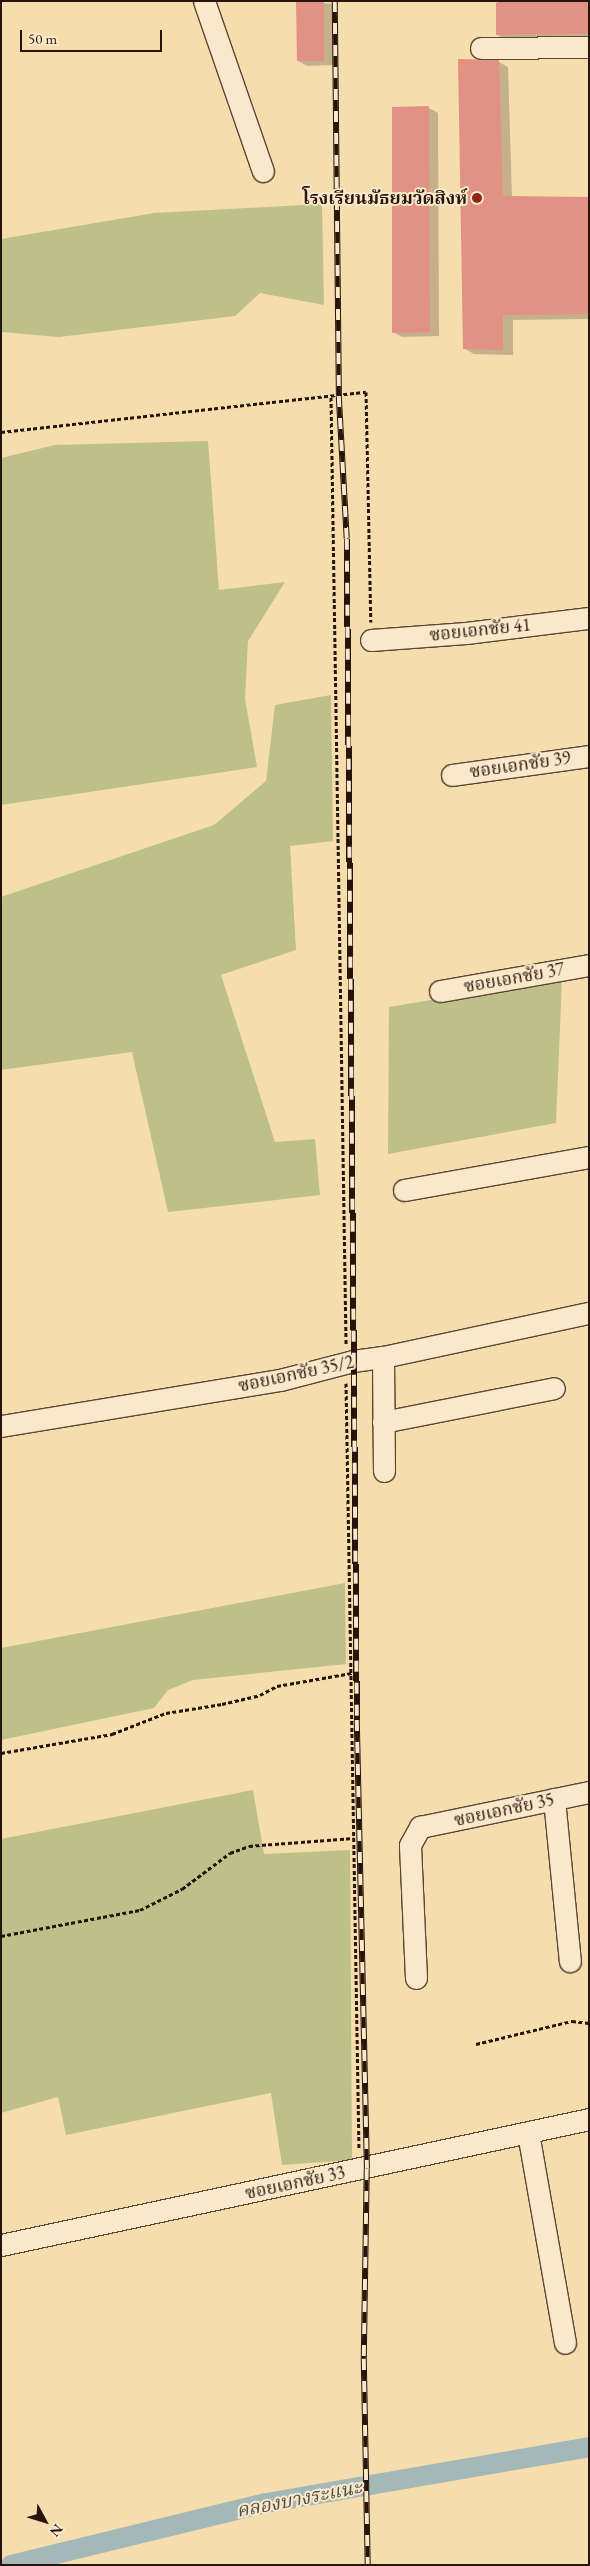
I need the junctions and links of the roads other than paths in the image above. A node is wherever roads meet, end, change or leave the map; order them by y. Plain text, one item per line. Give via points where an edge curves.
1 (204, 1) edge
2 (589, 46) edge
3 (481, 48) dead end
4 (263, 171) dead end
5 (589, 618) edge
6 (371, 640) road end
7 (589, 756) edge
8 (452, 775) dead end
9 (589, 965) edge
10 (440, 991) dead end
11 (589, 1157) edge
12 (404, 1190) dead end
13 (589, 1313) edge
14 (383, 1357) junction
15 (554, 1388) dead end
16 (383, 1422) junction
17 (1, 1426) edge
18 (384, 1472) dead end
19 (589, 1792) edge
20 (554, 1799) junction
21 (570, 1961) dead end
22 (416, 1978) dead end
23 (589, 2119) edge
24 (528, 2133) junction
25 (1, 2245) edge
26 (565, 2343) dead end

1 - 4 street
2 - 3 street
5 - 6 street, ซอยเอกชัย 41 via 466,633
7 - 8 street, ซอยเอกชัย 39
9 - 10 street, ซอยเอกชัย 37
11 - 12 street
13 - 14 street, ซอยเอกชัย 35/2
14 - 16 street
14 - 17 street, ซอยเอกชัย 35/2 via 280,1380
15 - 16 street
16 - 18 street
19 - 20 street, ซอยเอกชัย 35
20 - 21 street
20 - 22 street, ซอยเอกชัย 35 via 420,1828 410,1845
23 - 24 street, ซอยเอกชัย 33
24 - 25 street, ซอยเอกชัย 33
24 - 26 street

